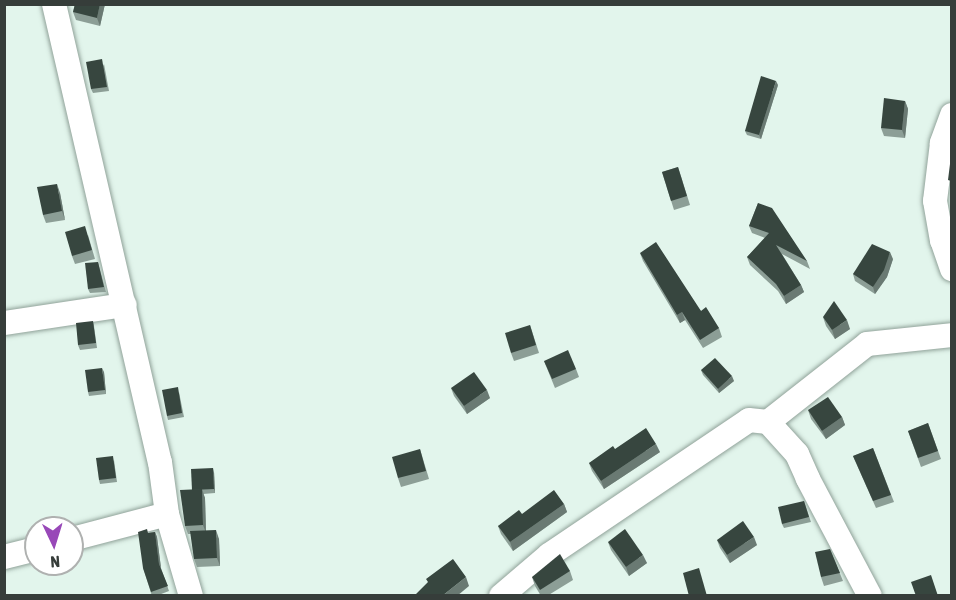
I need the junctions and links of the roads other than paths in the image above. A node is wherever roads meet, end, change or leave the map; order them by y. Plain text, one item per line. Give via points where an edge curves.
1 (54, 4) edge
2 (951, 115) edge
3 (951, 269) edge
4 (125, 305) junction
5 (4, 323) edge
6 (951, 335) edge
7 (768, 423) junction
8 (167, 514) junction
9 (84, 536) edge
10 (24, 552) edge
11 (4, 557) edge
12 (191, 596) edge
13 (501, 596) edge
14 (870, 596) edge

1 - 4 street
2 - 3 street via 942,143 935,201
4 - 5 street
4 - 8 street via 160,462
6 - 7 street via 867,345
7 - 13 street via 749,420 549,555
7 - 14 street via 797,454
8 - 9 street
8 - 12 street
10 - 11 street

